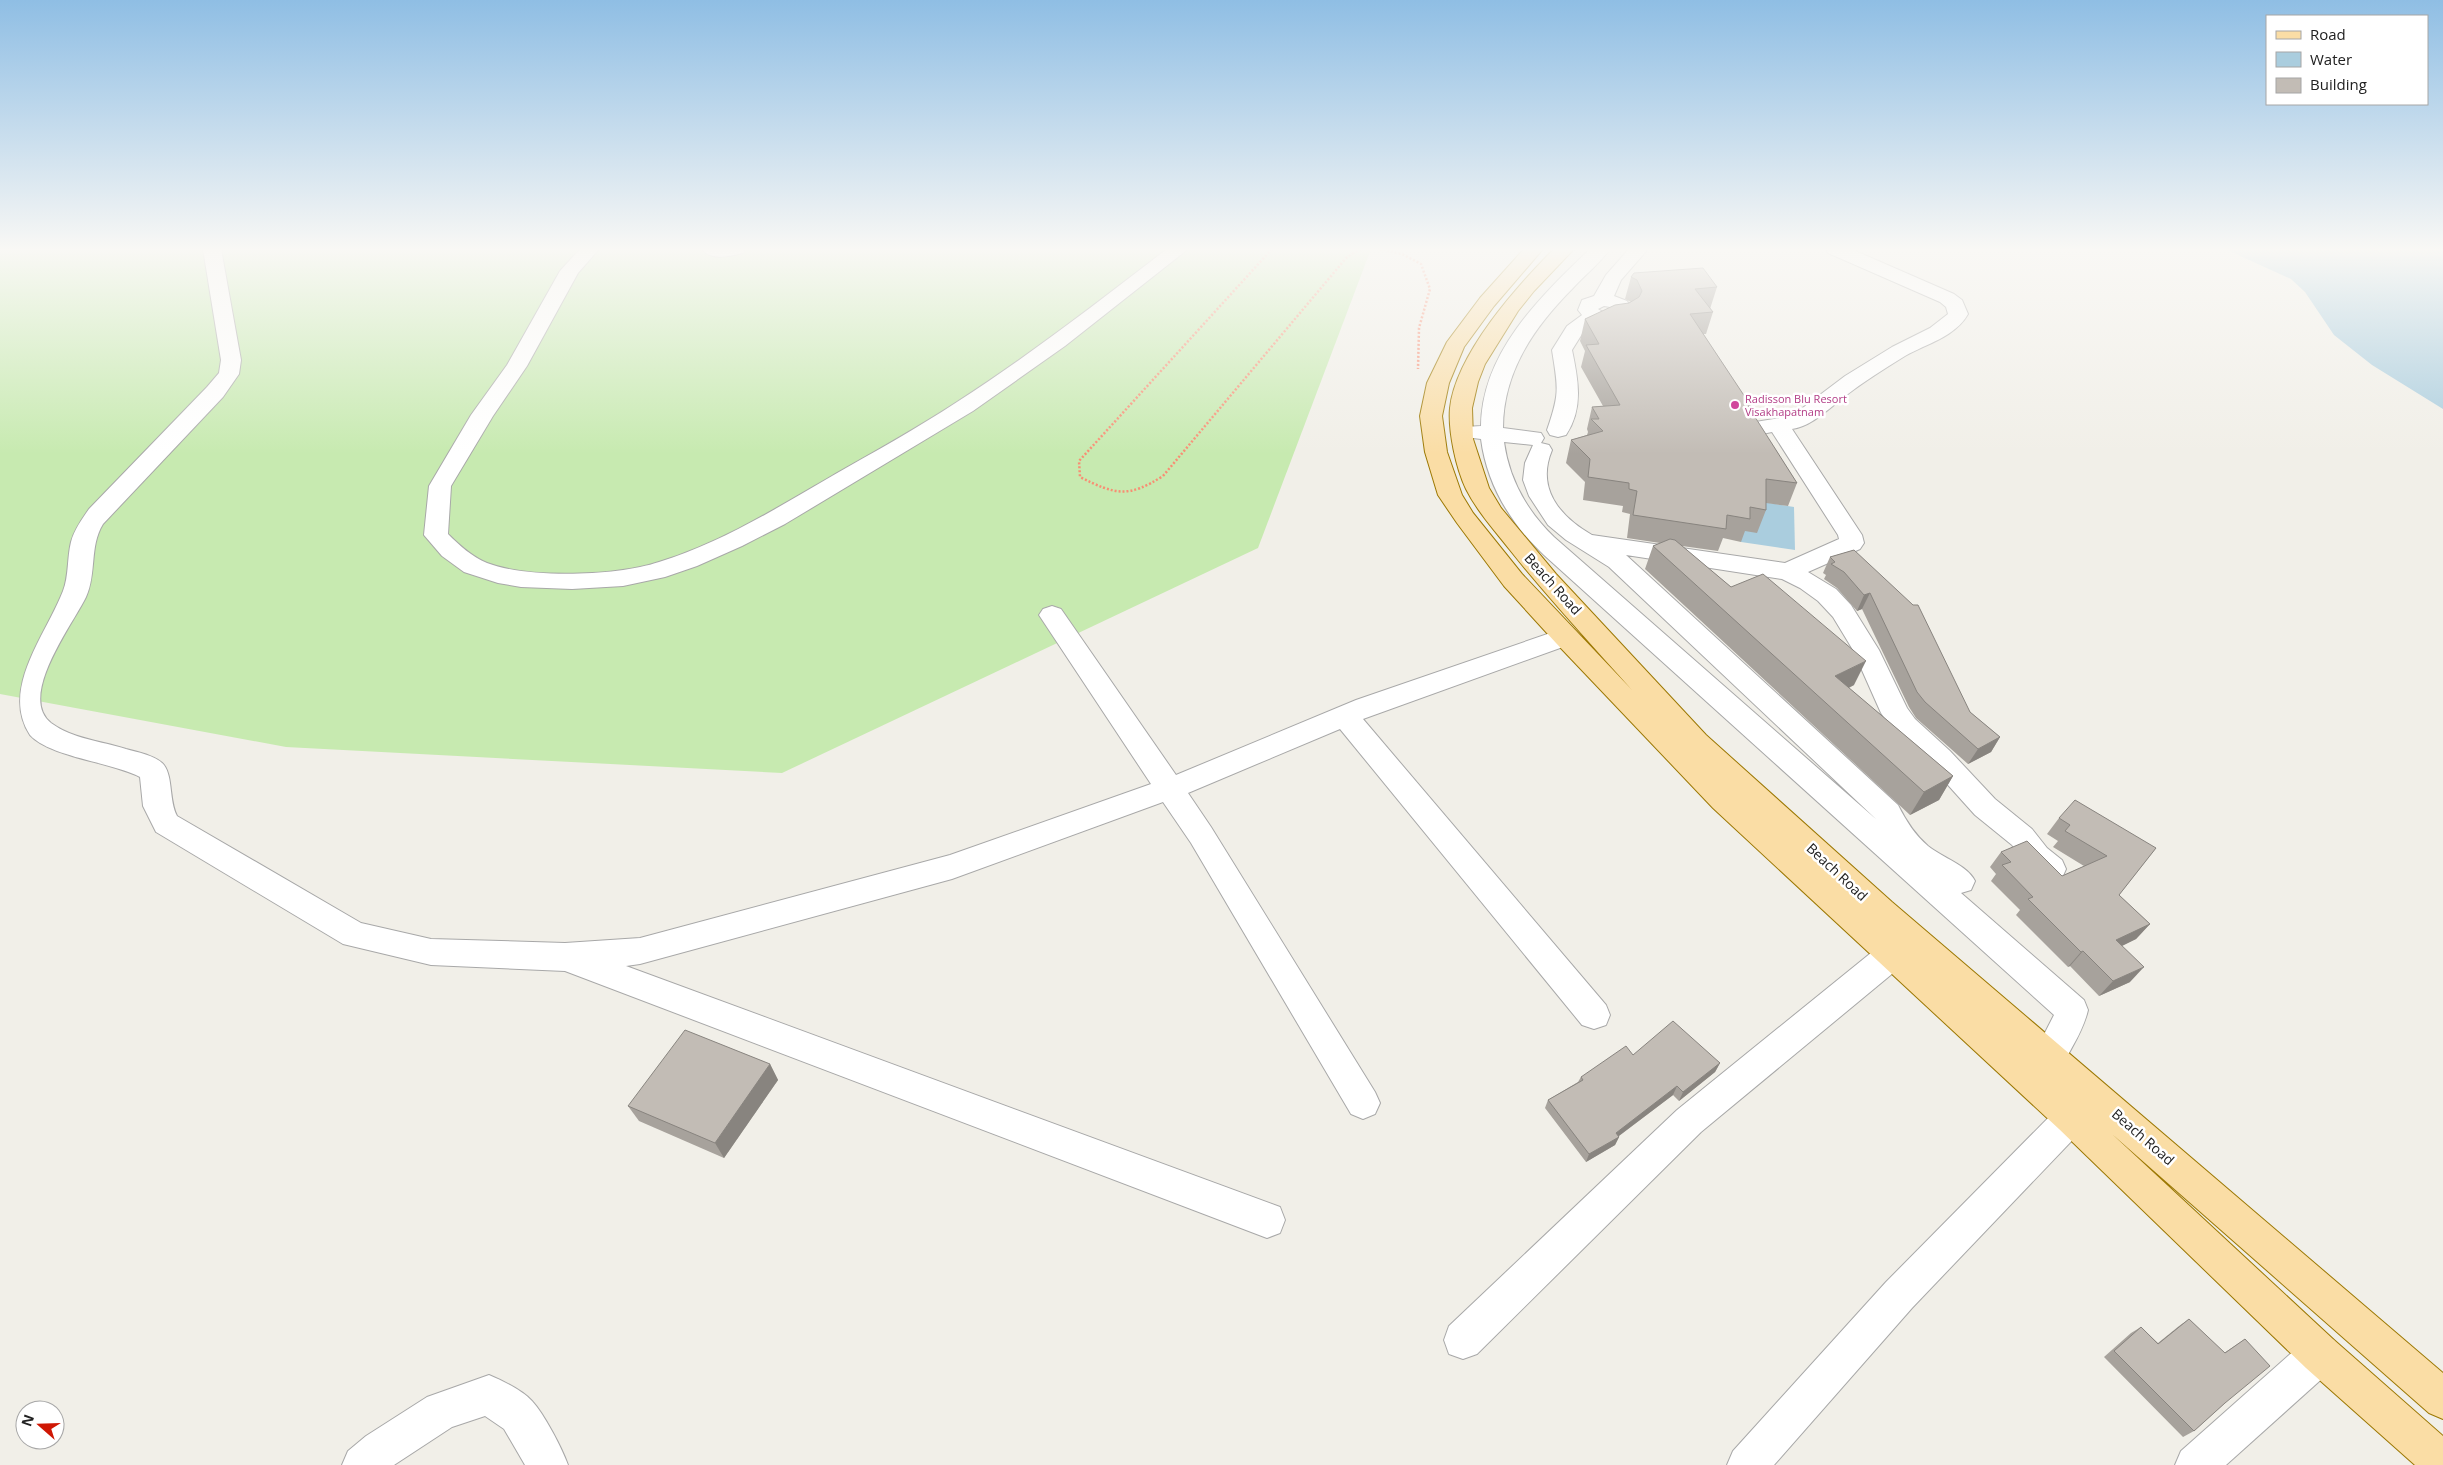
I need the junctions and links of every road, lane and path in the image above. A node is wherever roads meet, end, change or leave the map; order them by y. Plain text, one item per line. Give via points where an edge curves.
1 (224, 317) edge
2 (544, 317) edge
3 (1087, 317) edge
4 (1209, 317) edge
5 (1296, 317) edge
6 (1422, 317) edge
7 (1475, 317) edge
8 (1509, 317) edge
9 (1528, 317) edge
10 (1586, 317) edge
11 (1956, 317) edge
12 (1434, 400) junction
13 (1462, 431) junction
14 (1491, 433) junction
15 (1554, 443) junction
16 (1587, 541) junction
17 (1787, 572) junction
18 (1052, 615) dead end
19 (1564, 637) junction
20 (1345, 717) junction
21 (1168, 788) junction
22 (2056, 873) edge
23 (1960, 881) dead end
24 (1893, 954) junction
25 (565, 957) junction
26 (1594, 1015) dead end
27 (2050, 1056) junction
28 (1363, 1103) dead end
29 (2071, 1118) junction
30 (1267, 1220) dead end
31 (1463, 1340) dead end
32 (2320, 1354) junction
33 (2443, 1399) edge
34 (2443, 1462) edge
35 (362, 1465) edge
36 (548, 1465) edge
37 (1747, 1465) edge
38 (2195, 1465) edge

1 - 25 street via 231,360 229,374 97,514 83,538 72,602 31,665 23,691 25,715 39,729 58,739 139,763 153,771 157,806 166,824 354,935 431,952
2 - 3 street via 440,486 436,535 450,551 479,568 510,577 590,581 630,578 665,569 744,538 933,427
4 - 5 path via 1078,461 1080,477 1114,494 1144,489 1163,476
6 - 12 path via 1418,385
7 - 12 main road via 1454,346
8 - 13 main road, Beach Road via 1495,329 1474,364 1461,408
9 - 14 street via 1502,370 1495,392
10 - 15 street via 1562,350 1568,400
11 - 17 street via 1937,332 1898,351 1852,380 1798,422 1768,427 1850,535 1852,543
12 - 19 main road via 1431,416 1436,452 1450,496 1513,580
13 - 14 street
13 - 27 main road, Beach Road via 1477,488 1493,513 1547,580 1696,742 1881,911
14 - 15 street
14 - 27 street via 1505,488 1534,530 1682,666 2072,1010 2068,1028
15 - 16 street via 1534,473 1540,495 1557,520
16 - 17 street
16 - 23 street via 1618,562 1888,813 1895,830 1915,852
17 - 22 street via 1802,577 1837,603 1858,632 1905,726
18 - 21 street
19 - 20 street
19 - 24 main road via 1723,800
20 - 21 street
20 - 26 street
21 - 25 street via 952,868 640,951
21 - 28 street via 1201,835
24 - 29 main road
24 - 31 street via 1689,1121
25 - 30 street
27 - 33 main road, Beach Road
29 - 32 main road
29 - 37 street via 1899,1295
32 - 34 main road
32 - 38 street
35 - 36 street via 441,1411 489,1395 518,1415

